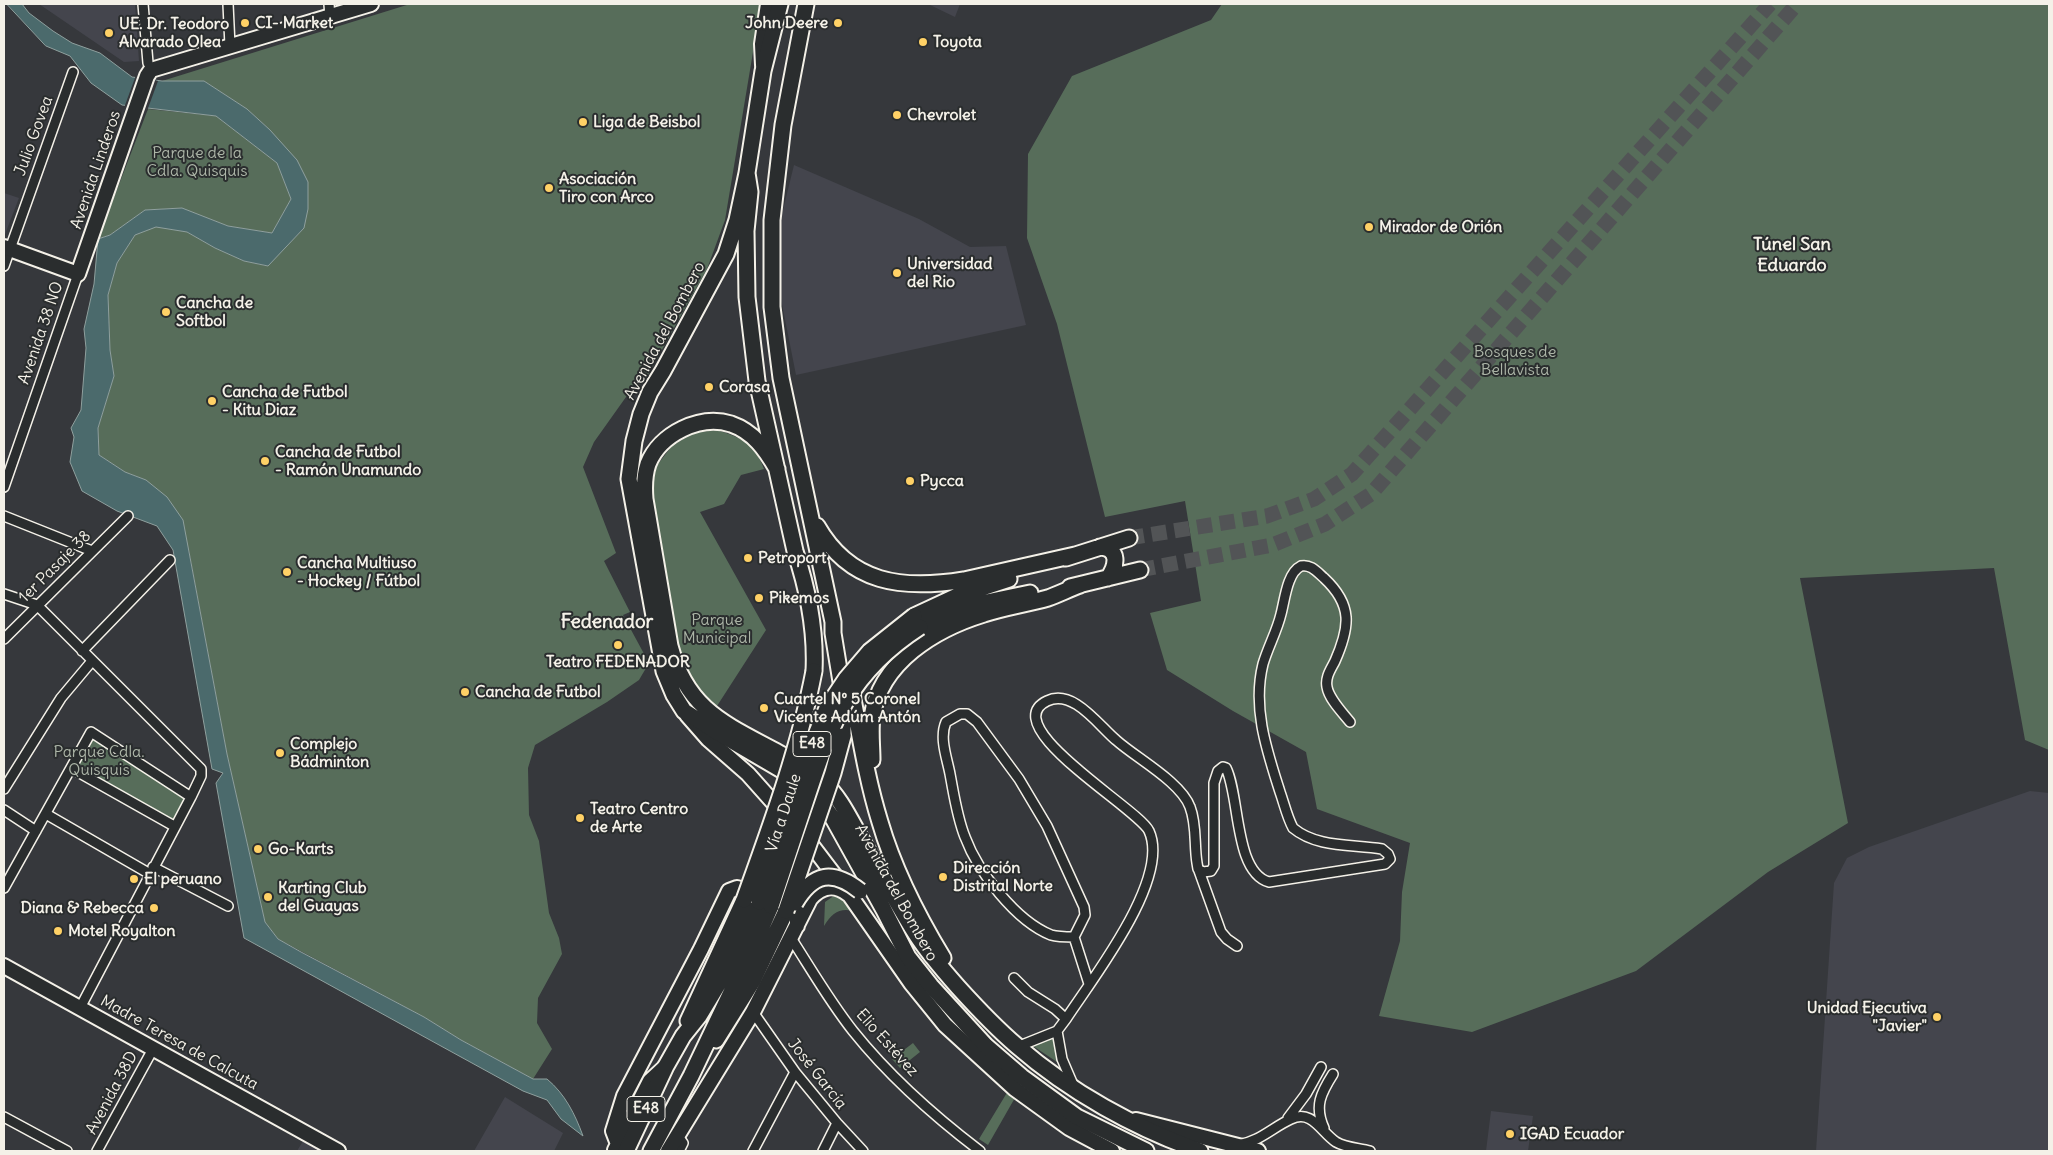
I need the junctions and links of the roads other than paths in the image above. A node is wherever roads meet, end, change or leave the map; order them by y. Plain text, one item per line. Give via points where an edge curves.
1 (143, 4) edge
2 (228, 4) edge
3 (371, 4) edge
4 (768, 4) edge
5 (780, 4) edge
6 (806, 4) edge
7 (329, 10) edge
8 (230, 46) junction
9 (147, 70) junction
10 (763, 70) junction
11 (73, 72) dead end
12 (747, 173) junction
13 (7, 249) edge
14 (4, 266) edge
15 (78, 274) junction
16 (777, 470) junction
17 (4, 487) edge
18 (4, 516) edge
19 (128, 516) dead end
20 (811, 516) junction
21 (1129, 538) tunnel mouth
22 (1100, 547) junction
23 (92, 550) junction
24 (1074, 555) junction
25 (170, 560) dead end
26 (1140, 570) tunnel mouth
27 (1108, 578) junction
28 (1080, 585) junction
29 (4, 594) edge
30 (37, 605) junction
31 (833, 622) junction
32 (917, 622) junction
33 (4, 639) edge
34 (82, 651) junction
35 (92, 661) junction
36 (684, 710) junction
37 (1350, 722) dead end
38 (71, 768) junction
39 (4, 789) edge
40 (191, 796) junction
41 (874, 798) junction
42 (4, 810) edge
43 (46, 814) junction
44 (174, 826) junction
45 (36, 831) junction
46 (1198, 867) junction
47 (152, 870) junction
48 (4, 888) edge
49 (856, 894) junction
50 (228, 906) dead end
51 (770, 906) junction
52 (794, 932) junction
53 (1074, 938) junction
54 (1237, 946) dead end
55 (908, 957) junction
56 (4, 966) edge
57 (1014, 978) dead end
58 (1089, 984) junction
59 (967, 996) junction
60 (80, 1008) junction
61 (753, 1012) junction
62 (1066, 1019) junction
63 (1057, 1031) junction
64 (1017, 1047) junction
65 (153, 1049) junction
66 (1320, 1067) dead end
67 (795, 1072) junction
68 (1333, 1074) dead end
69 (691, 1076) junction
70 (1074, 1087) junction
71 (1121, 1116) junction
72 (4, 1117) edge
73 (1284, 1122) junction
74 (837, 1124) junction
75 (1326, 1132) junction
76 (678, 1136) junction
77 (1234, 1145) junction
78 (619, 1149) edge
79 (67, 1151) edge
80 (97, 1151) edge
81 (338, 1151) edge
82 (651, 1151) edge
83 (668, 1151) edge
84 (679, 1151) edge
85 (753, 1151) edge
86 (823, 1151) edge
87 (863, 1151) edge
88 (980, 1151) edge
89 (1112, 1151) edge
90 (1146, 1151) edge
91 (1200, 1151) edge
92 (1258, 1151) edge
93 (1370, 1151) edge

1 - 9 street
2 - 8 street
3 - 7 main road
4 - 10 main road via 762,44
5 - 10 main road
6 - 20 main road via 783,125 772,220 772,308 781,378
7 - 8 main road
8 - 9 main road
9 - 15 main road, Avenida Linderos
10 - 12 main road
11 - 13 street, Julio Govea
12 - 16 main road, Vía a Daule via 750,192 746,231 750,331 757,381
12 - 36 main road, Avenida del Bombero via 726,254 641,414 629,479 662,665
13 - 14 street, Julio Govea
13 - 15 main road
15 - 17 street, Avenida 38 NO
16 - 51 main road, Vía a Daule, bridge via 815,639 814,671 798,738
16 - 59 main road via 767,451 753,437 732,424 721,422 701,423 681,430 662,444 649,462 644,484 645,498 674,663 686,688 707,710 824,782 845,811 917,936
18 - 23 street
19 - 23 street, 1er Pasaje 38
20 - 24 main road via 829,544 846,562 880,579 946,583
20 - 31 main road
21 - 22 main road, Vía a Daule / E48
22 - 24 main road, Vía a Daule / E48
22 - 27 main road via 1110,550 1115,557 1115,566
23 - 30 street, 1er Pasaje 38
24 - 32 main road, Vía a Daule / E48 via 957,596
25 - 34 street
26 - 27 main road, Vía a Daule / E48
27 - 28 main road, Vía a Daule / E48
28 - 32 main road, Vía a Daule / E48 via 979,603
28 - 41 main road via 958,624 924,642 892,671 880,690 872,718
29 - 30 street
30 - 33 street, 1er Pasaje 38
30 - 34 street
31 - 41 main road via 844,655
31 - 51 main road, Vía a Daule, bridge via 842,694 843,736 833,773
32 - 51 main road, Vía a Daule / E48, bridge via 876,662 839,711
34 - 35 street
35 - 39 street via 61,698
35 - 40 street via 201,769
36 - 49 main road, Avenida del Bombero via 700,732 748,774
36 - 55 main road, Avenida del Bombero via 797,779 817,796 834,820
37 - 46 street via 1327,688 1328,674 1345,632 1342,599 1312,568 1301,566 1291,578 1263,666 1260,720 1268,752 1295,830 1318,842 1382,849 1389,860 1386,864 1290,879 1268,882 1262,879 1247,861 1228,771 1223,767 1214,783 1214,866 1208,872 1202,872
38 - 40 street via 91,732
38 - 43 street
38 - 44 street
40 - 44 street
41 - 59 main road via 900,878
42 - 45 street
43 - 45 street
43 - 47 street
44 - 47 street
45 - 48 street
46 - 54 street via 1221,932
46 - 58 street via 1191,809 1176,787 1119,743 1080,707 1056,699 1042,705 1036,712 1036,723 1046,740 1141,820 1151,837 1153,856 1150,874 1124,934
47 - 50 street
47 - 60 street
49 - 51 main road, bridge via 845,880 823,877
49 - 52 main road via 832,886 820,890 810,899
49 - 55 main road via 867,898
49 - 89 main road, Avenida del Bombero via 911,984 945,1025 1015,1089 1069,1128
51 - 69 main road, Vía a Daule / E48
51 - 69 main road, Vía a Daule via 778,930 724,1029
51 - 78 main road, Vía a Daule / E48 via 691,1012 683,1036
52 - 61 main road
52 - 78 main road via 795,912 784,904 737,888 729,891 624,1096 613,1131
52 - 88 street, Elio Estévez via 837,1009 873,1054 903,1085
53 - 53 street via 1085,912 1047,826 1019,779 978,722 967,714 948,719 944,724 944,744 958,813 979,867 1021,915 1049,934
53 - 58 street
55 - 90 main road, Avenida del Bombero via 986,1046 1022,1076 1077,1117
56 - 60 main road, Madre Teresa de Calcuta
57 - 62 street
58 - 62 street
59 - 64 main road
60 - 65 main road, Madre Teresa de Calcuta
61 - 67 street, José García
61 - 76 main road
62 - 63 street
63 - 64 street
63 - 70 street via 1062,1059
64 - 70 main road
65 - 80 street, Avenida 38D
65 - 81 main road, Madre Teresa de Calcuta
66 - 73 street via 1296,1109
67 - 74 street, José García
67 - 85 street
68 - 75 street via 1319,1100 1319,1114
69 - 82 main road, Vía a Daule / E48
70 - 71 main road
71 - 77 main road
71 - 91 main road
72 - 79 street
73 - 75 street via 1302,1116
73 - 77 street via 1253,1141
74 - 86 street
74 - 87 street, José García
75 - 93 street via 1337,1142
76 - 83 main road
76 - 84 street via 684,1143
77 - 92 main road

